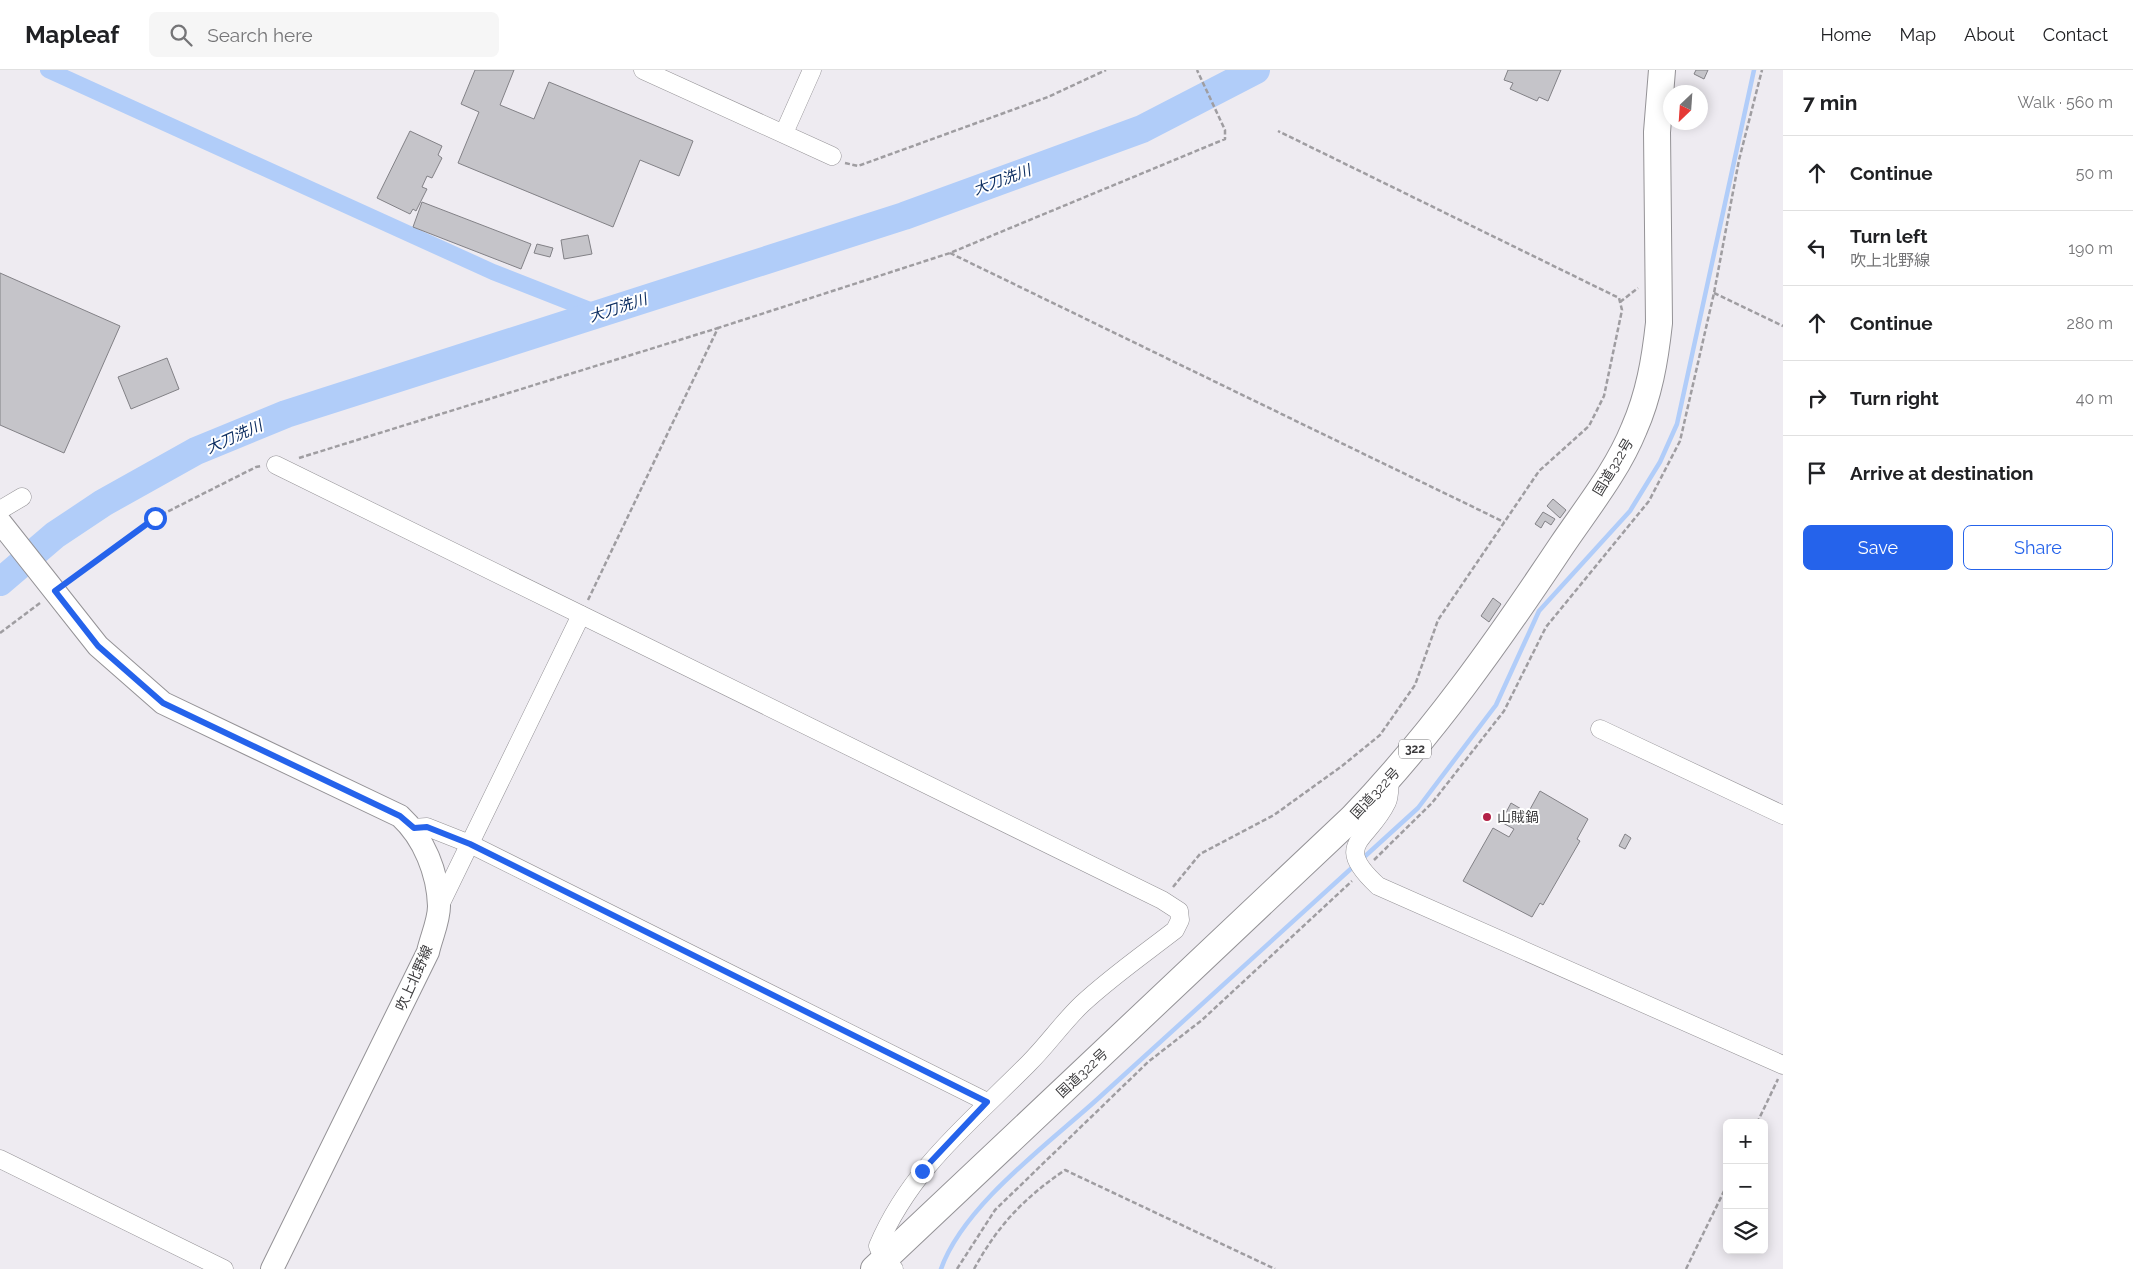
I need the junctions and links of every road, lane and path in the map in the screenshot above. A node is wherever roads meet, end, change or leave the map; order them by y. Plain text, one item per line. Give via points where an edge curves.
1 (643, 70) edge
2 (812, 70) edge
3 (1106, 70) edge
4 (1197, 70) edge
5 (1662, 70) edge
6 (1278, 131) dead end
7 (784, 133) junction
8 (832, 156) joint
9 (950, 253) junction
10 (1714, 293) dead end
11 (1783, 326) edge
12 (718, 328) junction
13 (276, 465) junction
14 (22, 497) dead end
15 (0, 510) edge
16 (0, 522) edge
17 (1504, 522) junction
18 (55, 591) junction
19 (581, 615) junction
20 (0, 633) edge
21 (1600, 729) dead end
22 (1390, 779) junction
23 (1783, 815) edge
24 (414, 828) junction
25 (470, 844) junction
26 (1362, 871) junction
27 (1162, 900) junction
28 (439, 908) junction
29 (1781, 1070) edge
30 (987, 1102) junction
31 (1759, 1119) edge
32 (0, 1159) edge
33 (1723, 1193) edge
34 (884, 1266) edge
35 (1267, 1267) edge
36 (224, 1269) edge
37 (272, 1269) edge
38 (957, 1269) edge
39 (974, 1269) edge
40 (1275, 1269) edge
41 (1686, 1269) edge

1 - 7 street
2 - 7 street
3 - 8 path via 1048,96 858,166
4 - 9 path via 1225,130 1225,139
5 - 22 highway, 国道322号 / 322 via 1657,142 1659,323 1652,378 1644,406 1604,483 1539,580 1434,727
6 - 17 path via 1619,298 1622,310 1604,396 1589,426 1539,471
7 - 8 street
9 - 12 path
9 - 17 path
10 - 11 path
12 - 13 path
12 - 19 path
13 - 18 path via 256,467 155,518
13 - 19 street
14 - 15 street
16 - 18 main road, 吹上北野線
17 - 27 path via 1438,620 1415,685 1380,735 1274,815 1200,854
18 - 20 path
18 - 24 main road, 吹上北野線 via 98,646 163,703 400,816
19 - 25 street
19 - 27 street
21 - 23 street
22 - 26 street via 1388,801 1355,846 1354,857
22 - 34 highway, 国道322号 / 322
24 - 25 street via 427,827
24 - 28 main road, 吹上北野線 via 431,863
25 - 28 street
25 - 30 street
26 - 29 street via 1378,886
26 - 38 path via 1202,1020 1148,1062 995,1210
27 - 30 street via 1179,911 1180,920 1175,930 1082,1003 1029,1063
28 - 37 main road, 吹上北野線 via 428,952
29 - 31 path
30 - 34 street via 922,1171 905,1194 878,1246
32 - 36 street
33 - 41 path
35 - 39 path via 1065,1170 1038,1189 1008,1217
35 - 40 path

